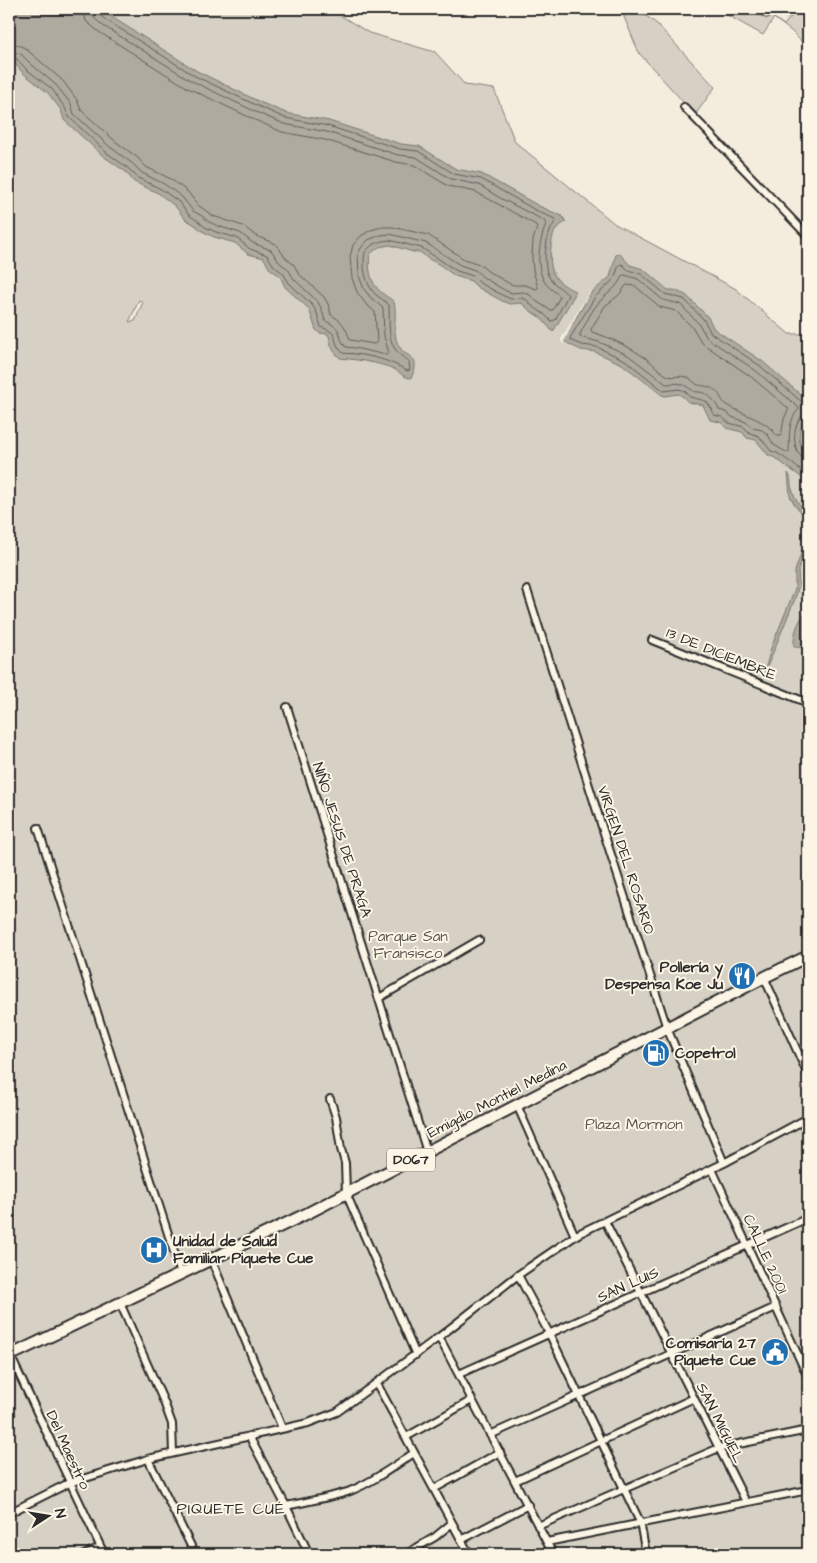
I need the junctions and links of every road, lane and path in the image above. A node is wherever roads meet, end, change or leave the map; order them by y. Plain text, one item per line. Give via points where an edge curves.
1 (684, 107) dead end
2 (808, 236) edge
3 (527, 590) dead end
4 (652, 640) dead end
5 (808, 704) edge
6 (287, 707) dead end
7 (38, 828) dead end
8 (479, 940) dead end
9 (808, 956) edge
10 (764, 977) junction
11 (379, 998) junction
12 (667, 1028) junction
13 (808, 1075) edge
14 (330, 1099) dead end
15 (517, 1105) junction
16 (808, 1118) edge
17 (428, 1152) junction
18 (724, 1162) junction
19 (712, 1169) junction
20 (346, 1193) junction
21 (808, 1218) edge
22 (605, 1221) junction
23 (575, 1236) junction
24 (747, 1245) junction
25 (211, 1259) junction
26 (181, 1274) junction
27 (518, 1275) junction
28 (641, 1293) junction
29 (120, 1302) junction
30 (776, 1307) junction
31 (549, 1334) junction
32 (439, 1338) junction
33 (671, 1354) junction
34 (9, 1355) edge
35 (416, 1355) junction
36 (807, 1370) edge
37 (459, 1374) junction
38 (808, 1377) edge
39 (377, 1384) junction
40 (578, 1395) junction
41 (694, 1398) junction
42 (472, 1400) junction
43 (282, 1428) junction
44 (808, 1430) edge
45 (490, 1435) junction
46 (249, 1436) junction
47 (406, 1437) junction
48 (601, 1441) junction
49 (719, 1448) junction
50 (500, 1452) junction
51 (174, 1453) junction
52 (414, 1453) junction
53 (148, 1459) junction
54 (515, 1481) junction
55 (69, 1483) junction
56 (434, 1489) junction
57 (624, 1489) junction
58 (808, 1490) edge
59 (746, 1502) junction
60 (528, 1505) junction
61 (286, 1506) junction
62 (9, 1513) edge
63 (640, 1522) junction
64 (452, 1523) junction
65 (538, 1526) junction
66 (461, 1540) junction
67 (547, 1542) junction
68 (100, 1547) junction
69 (86, 1554) edge
70 (104, 1554) edge
71 (195, 1554) edge
72 (309, 1554) edge
73 (406, 1554) edge
74 (469, 1554) edge
75 (554, 1554) edge
76 (646, 1554) edge

1 - 2 street
3 - 12 street, VIRGEN DEL ROSARIO
4 - 5 street, 13 DE DICIEMBRE
6 - 11 street, NIÑO JESUS DE PRAGA
7 - 26 street
8 - 11 street
9 - 10 main road, Emigdio Montiel Medina / D067
10 - 12 main road, Emigdio Montiel Medina / D067
10 - 13 street
11 - 17 street, NIÑO JESUS DE PRAGA
12 - 15 main road, Emigdio Montiel Medina / D067
12 - 18 street, VIRGEN DEL ROSARIO
14 - 20 street via 345,1163
15 - 17 main road, Emigdio Montiel Medina / D067
15 - 23 street
16 - 18 street
17 - 20 main road, Emigdio Montiel Medina / D067
18 - 19 street
19 - 22 street
19 - 24 street, CALLE 2001
20 - 25 main road, Emigdio Montiel Medina / D067
20 - 35 street
21 - 24 street, SAN LUIS
22 - 23 street
22 - 28 street, SAN MIGUEL
23 - 27 street
24 - 28 street, SAN LUIS
24 - 30 street, CALLE 2001
25 - 26 main road, Emigdio Montiel Medina / D067
25 - 43 street
26 - 29 main road, Emigdio Montiel Medina / D067
27 - 31 street
27 - 32 street
28 - 31 street, SAN LUIS
28 - 33 street, SAN MIGUEL
29 - 34 main road, Emigdio Montiel Medina / D067
29 - 51 street via 172,1424
30 - 33 street
30 - 36 street, CALLE 2001
31 - 37 street, SAN LUIS
31 - 40 street
32 - 35 street
32 - 37 street
33 - 40 street
33 - 41 street, SAN MIGUEL
34 - 55 street, Del Maestro
35 - 39 street
36 - 38 street, CALLE 2001
37 - 42 street
39 - 43 street via 330,1415
39 - 47 street
40 - 45 street
40 - 48 street
41 - 48 street
41 - 49 street, SAN MIGUEL
42 - 45 street
42 - 47 street
43 - 46 street
44 - 49 street
45 - 50 street
46 - 51 street
46 - 61 street
47 - 52 street
48 - 54 street
48 - 57 street
49 - 57 street
49 - 59 street, SAN MIGUEL
50 - 54 street
50 - 56 street
51 - 53 street
52 - 56 street
52 - 61 street via 352,1490
53 - 55 street
53 - 71 street
54 - 60 street
55 - 62 street
55 - 68 street, Del Maestro
56 - 64 street
57 - 63 street
57 - 65 street
58 - 59 street
59 - 63 street
60 - 65 street
60 - 66 street
61 - 72 street
63 - 67 street
63 - 76 street
64 - 66 street
64 - 73 street
65 - 67 street
66 - 74 street
67 - 75 street
68 - 69 street
68 - 70 street, Del Maestro

